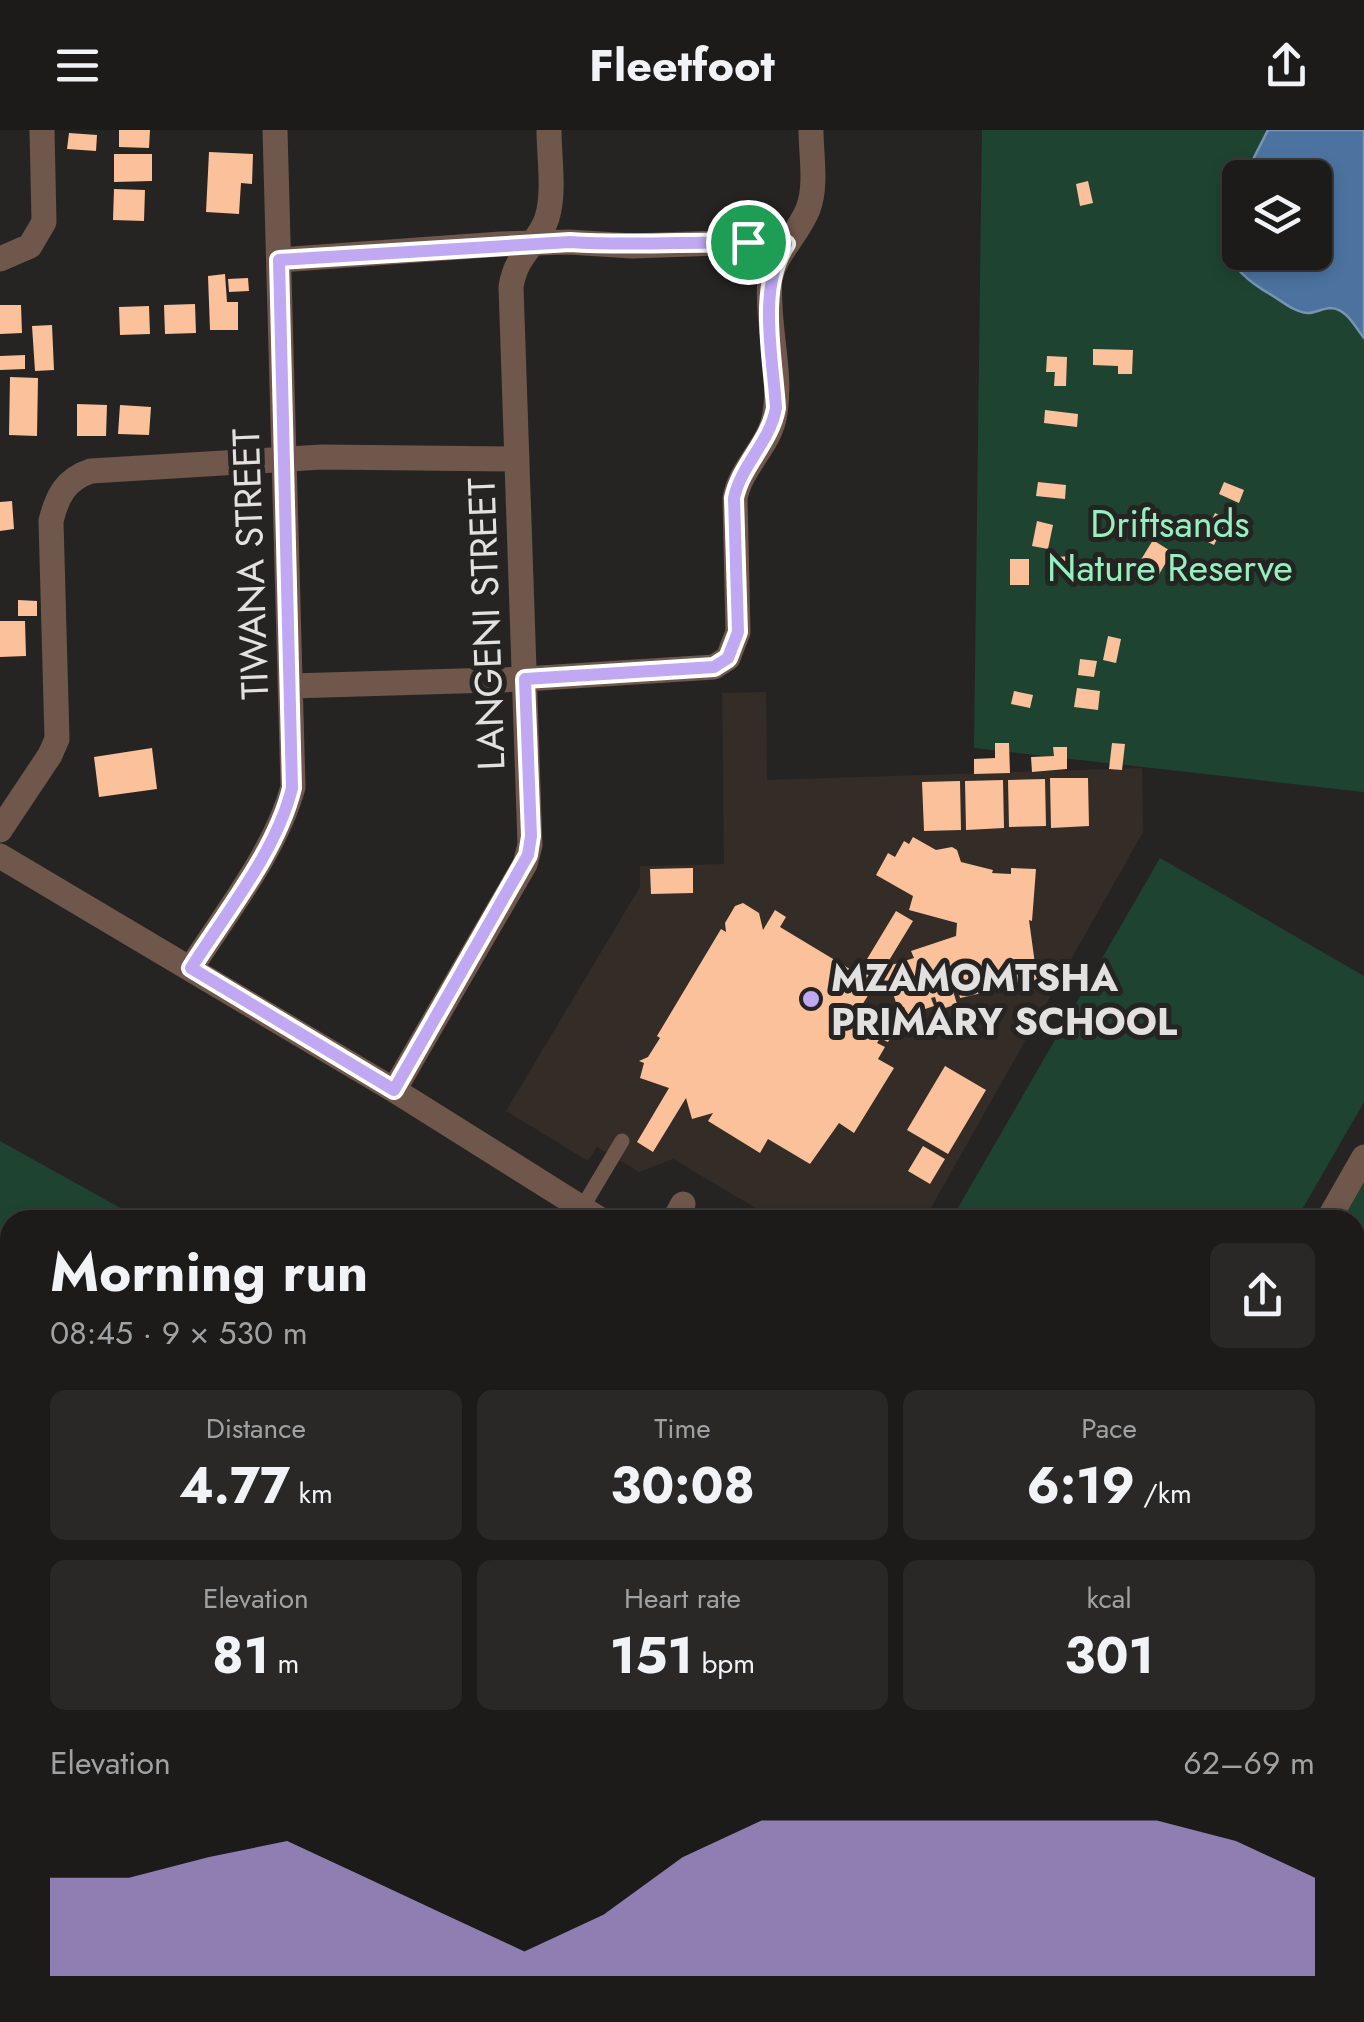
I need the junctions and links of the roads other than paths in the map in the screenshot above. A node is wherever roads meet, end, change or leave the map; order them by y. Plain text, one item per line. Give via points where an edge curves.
1 (42, 130) edge
2 (275, 130) edge
3 (549, 130) edge
4 (811, 130) edge
5 (529, 244) junction
6 (786, 244) junction
7 (0, 258) edge
8 (279, 260) junction
9 (517, 459) junction
10 (283, 460) junction
11 (525, 679) junction
12 (292, 686) junction
13 (0, 830) edge
14 (0, 856) edge
15 (191, 968) junction
16 (394, 1090) junction
17 (622, 1141) dead end
18 (1364, 1157) edge
19 (586, 1210) edge
20 (594, 1210) edge
21 (1334, 1210) edge

1 - 7 street via 44,222 30,246
2 - 8 street, TIWANA STREET
3 - 5 street, LANGENI STREET via 550,204
4 - 6 street via 811,199
5 - 6 street
5 - 8 street
5 - 9 street, LANGENI STREET via 510,287
6 - 11 street via 769,291 773,423 734,498 738,632 728,658 714,667
8 - 10 street, TIWANA STREET
9 - 10 street
9 - 11 street, LANGENI STREET
10 - 12 street, TIWANA STREET
10 - 13 street via 91,471 63,489 51,521 57,739
11 - 12 street
11 - 16 street, LANGENI STREET via 528,855
12 - 15 street, TIWANA STREET via 287,810
14 - 15 street
15 - 16 street
16 - 19 street
17 - 20 lane
18 - 21 street

